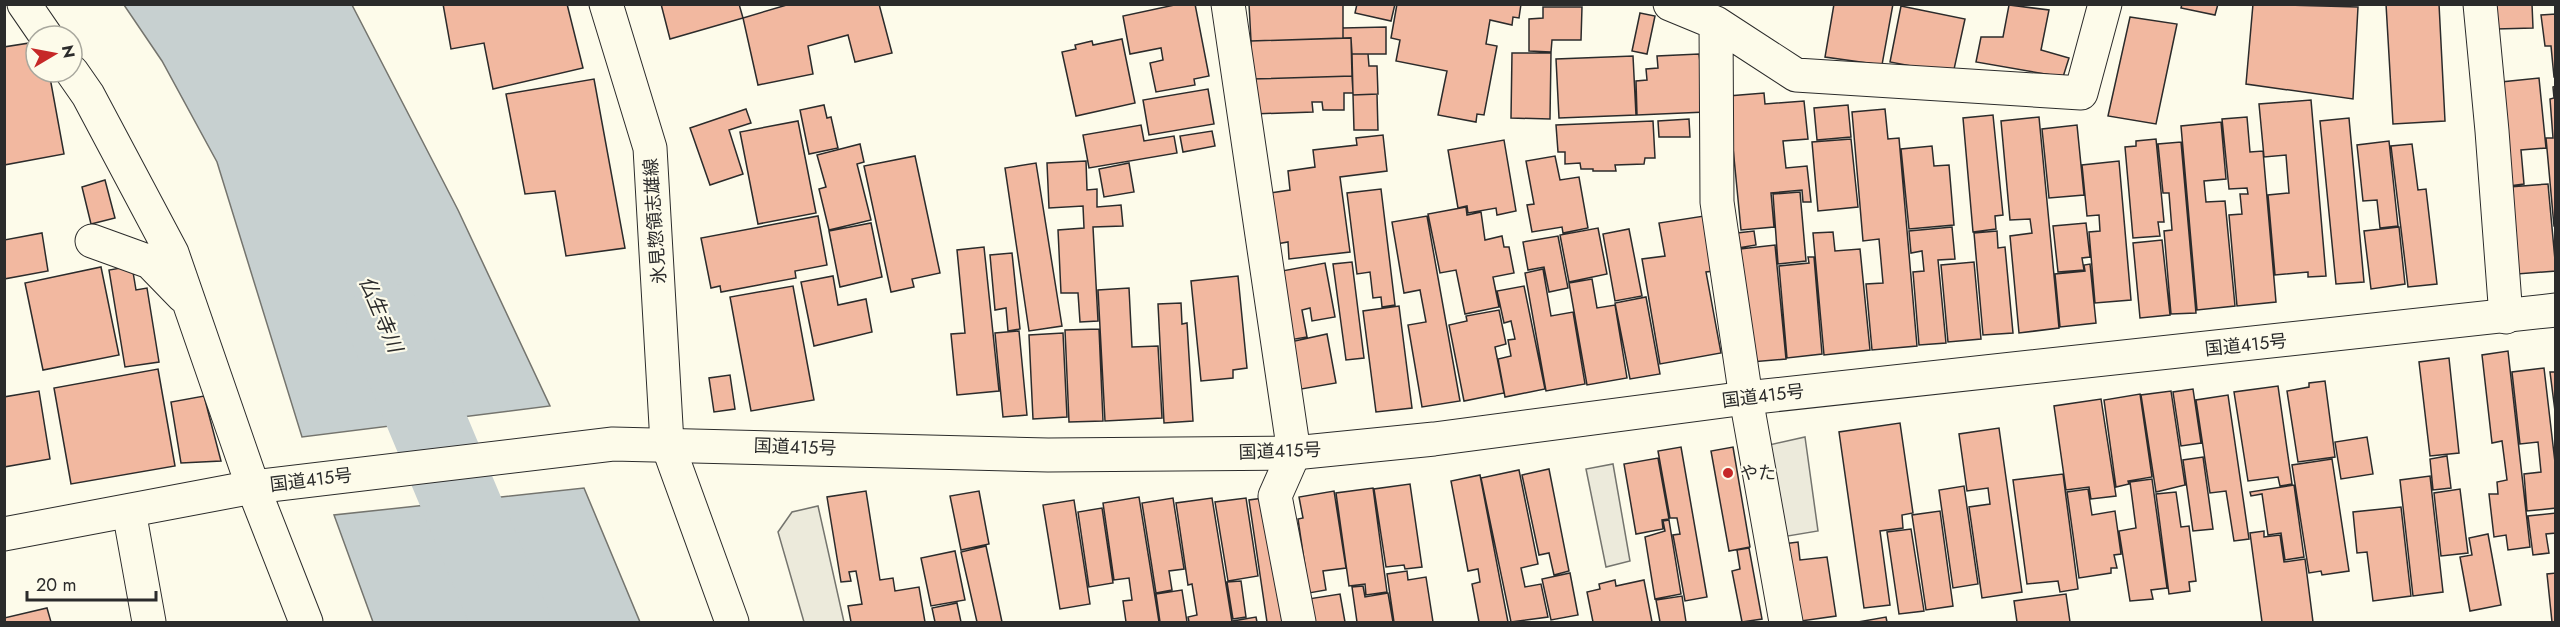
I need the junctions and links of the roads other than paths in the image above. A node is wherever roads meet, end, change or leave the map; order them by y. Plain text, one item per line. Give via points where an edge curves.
1 (24, 4) edge
2 (606, 4) edge
3 (1228, 4) edge
4 (1670, 4) edge
5 (2105, 4) edge
6 (2480, 4) edge
7 (1716, 23) junction
8 (38, 24) edge
9 (80, 84) edge
10 (92, 241) dead end
11 (189, 302) junction
12 (2556, 310) edge
13 (2506, 317) junction
14 (1746, 398) junction
15 (667, 443) junction
16 (1294, 453) junction
17 (253, 488) junction
18 (129, 510) junction
19 (4, 534) edge
20 (149, 622) edge
21 (306, 622) edge
22 (732, 622) edge
23 (1299, 622) edge
24 (1786, 622) edge

1 - 8 main road
2 - 15 main road, 氷見惣領志雄線 via 650,148
3 - 16 main road
4 - 7 main road
5 - 7 main road via 2081,93 1796,75
6 - 13 main road
7 - 14 main road via 1717,202
9 - 11 main road via 172,253
10 - 11 main road via 150,262
11 - 17 main road
12 - 13 main road, 国道415号
13 - 14 main road, 国道415号
14 - 16 main road, 国道415号 via 1434,439
14 - 24 main road
15 - 16 main road, 国道415号 via 1048,455
15 - 17 main road, 国道415号 via 613,444
15 - 22 main road, 氷見惣領志雄線
16 - 23 main road via 1275,496
17 - 18 main road, 国道415号
17 - 21 main road
18 - 19 main road, 国道415号
18 - 20 main road

